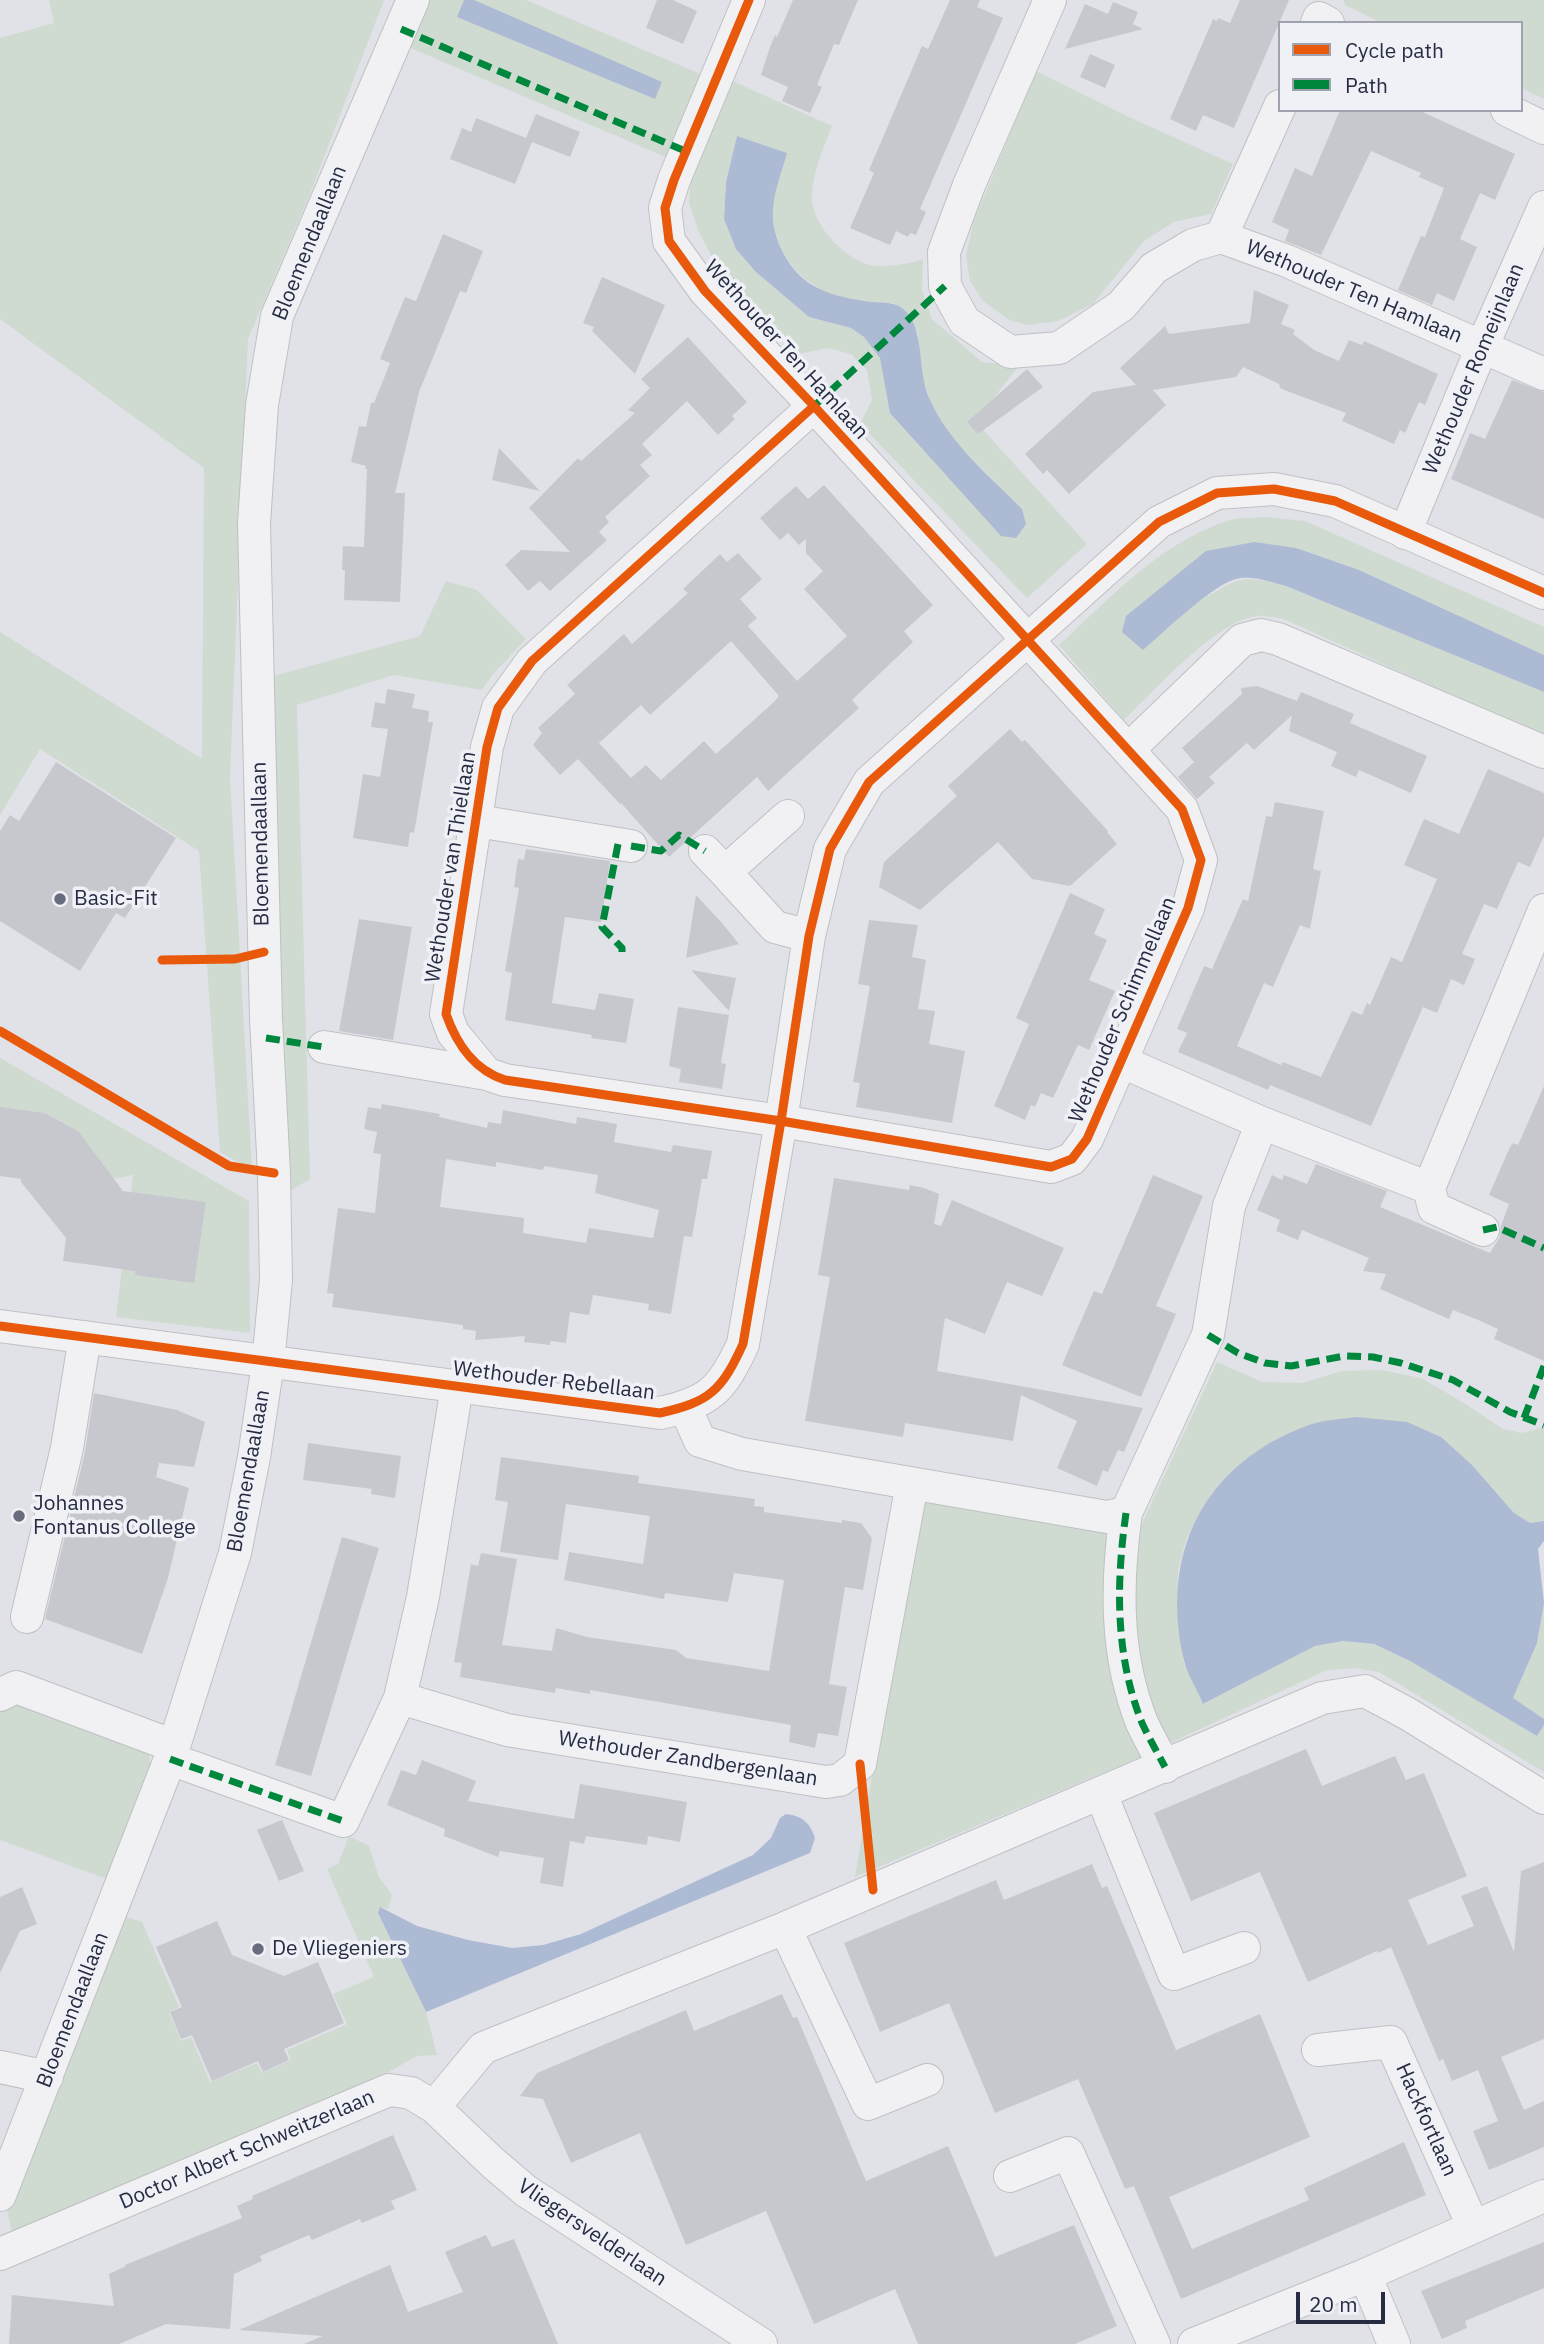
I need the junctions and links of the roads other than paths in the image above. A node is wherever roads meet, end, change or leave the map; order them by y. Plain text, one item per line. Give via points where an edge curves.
1 (413, 0) edge
2 (749, 0) edge
3 (1050, 0) edge
4 (1278, 110) edge
5 (1511, 112) edge
6 (1544, 128) edge
7 (1544, 207) edge
8 (1221, 237) junction
9 (1482, 347) junction
10 (1544, 374) edge
11 (814, 406) junction
12 (1405, 533) junction
13 (1544, 593) edge
14 (1027, 638) junction
15 (1129, 749) junction
16 (1544, 752) edge
17 (788, 816) dead end
18 (477, 821) junction
19 (631, 846) dead end
20 (1544, 910) edge
21 (809, 936) junction
22 (324, 1047) dead end
23 (1120, 1061) junction
24 (487, 1074) junction
25 (781, 1121) junction
26 (1262, 1123) junction
27 (1429, 1188) junction
28 (1483, 1230) dead end
29 (0, 1326) edge
30 (85, 1337) junction
31 (268, 1363) junction
32 (457, 1387) junction
33 (685, 1407) junction
34 (912, 1484) junction
35 (1126, 1513) junction
36 (27, 1617) dead end
37 (0, 1695) edge
38 (400, 1699) junction
39 (172, 1752) junction
40 (1165, 1767) junction
41 (1101, 1794) junction
42 (1544, 1798) edge
43 (785, 1928) junction
44 (1244, 1948) dead end
45 (1318, 2050) dead end
46 (0, 2067) edge
47 (47, 2077) junction
48 (927, 2080) dead end
49 (434, 2107) junction
50 (1010, 2176) dead end
51 (0, 2195) edge
52 (1544, 2196) edge
53 (1473, 2226) junction
54 (0, 2254) edge
55 (1365, 2275) junction
56 (761, 2344) edge
57 (1154, 2344) edge
58 (1194, 2344) edge
59 (1394, 2344) edge

1 - 31 street, Bloemendaallaan via 277,316 262,405 254,523 276,1266
2 - 11 street, Wethouder Ten Hamlaan via 674,180 665,208 669,241 705,291
3 - 8 street, Wethouder Ten Hamlaan via 944,252 944,286 964,321 1010,352 1059,348 1121,306 1154,268 1193,246
4 - 8 street
5 - 6 street
7 - 9 street, Wethouder Romeijnlaan
8 - 9 street, Wethouder Ten Hamlaan via 1287,261
9 - 10 street, Wethouder Ten Hamlaan
9 - 12 street, Wethouder Romeijnlaan
11 - 14 street, Wethouder Ten Hamlaan
11 - 18 street, Wethouder van Thiellaan via 532,661 498,708 487,747
12 - 13 street, Wethouder Rebellaan
12 - 14 street, Wethouder Rebellaan via 1335,501 1274,489 1217,493 1159,522
14 - 15 street, Wethouder Schimmellaan
14 - 21 street, Wethouder Rebellaan via 869,782 830,849
15 - 16 street via 1242,640 1261,635
15 - 23 street, Wethouder Schimmellaan via 1182,809 1200,860 1188,908
17 - 21 street via 715,862 775,927
18 - 19 street, Wethouder van Thiellaan
18 - 24 street, Wethouder van Thiellaan via 446,1014 453,1033
20 - 27 street
21 - 25 street, Wethouder Rebellaan
22 - 24 street
23 - 25 street, Wethouder Schimmellaan via 1087,1139 1072,1159 1051,1167
23 - 26 street
24 - 25 street
25 - 33 street, Wethouder Rebellaan via 743,1344 729,1375 706,1397
26 - 27 street
26 - 35 street via 1229,1206 1208,1335
27 - 28 street via 1434,1208
29 - 30 street, Wethouder Rebellaan
30 - 31 street, Wethouder Rebellaan
30 - 36 street via 67,1448
31 - 32 street, Wethouder Rebellaan
31 - 39 street, Bloemendaallaan via 235,1553
32 - 33 street, Wethouder Rebellaan via 660,1413
32 - 38 street via 424,1597
33 - 34 street via 700,1441 742,1454
34 - 35 street via 1107,1517
34 - 38 street, Wethouder Zandbergenlaan via 860,1764 840,1780 826,1782 507,1730
35 - 40 street via 1119,1582 1121,1643 1143,1723
37 - 39 street via 16,1687
38 - 39 street via 343,1821
39 - 47 street, Bloemendaallaan
40 - 41 street
40 - 42 street via 1322,1698 1365,1691
41 - 43 street
41 - 44 street via 1174,1974
43 - 48 street via 868,2104
43 - 49 street via 482,2048
45 - 53 street, Hackfortlaan via 1391,2042
46 - 47 street
47 - 51 street, Bloemendaallaan
49 - 54 street, Doctor Albert Schweitzerlaan via 411,2093 389,2090
49 - 56 street, Vliegersvelderlaan via 526,2191
50 - 57 street via 1068,2153
52 - 53 street
53 - 55 street
55 - 58 street
55 - 59 street

